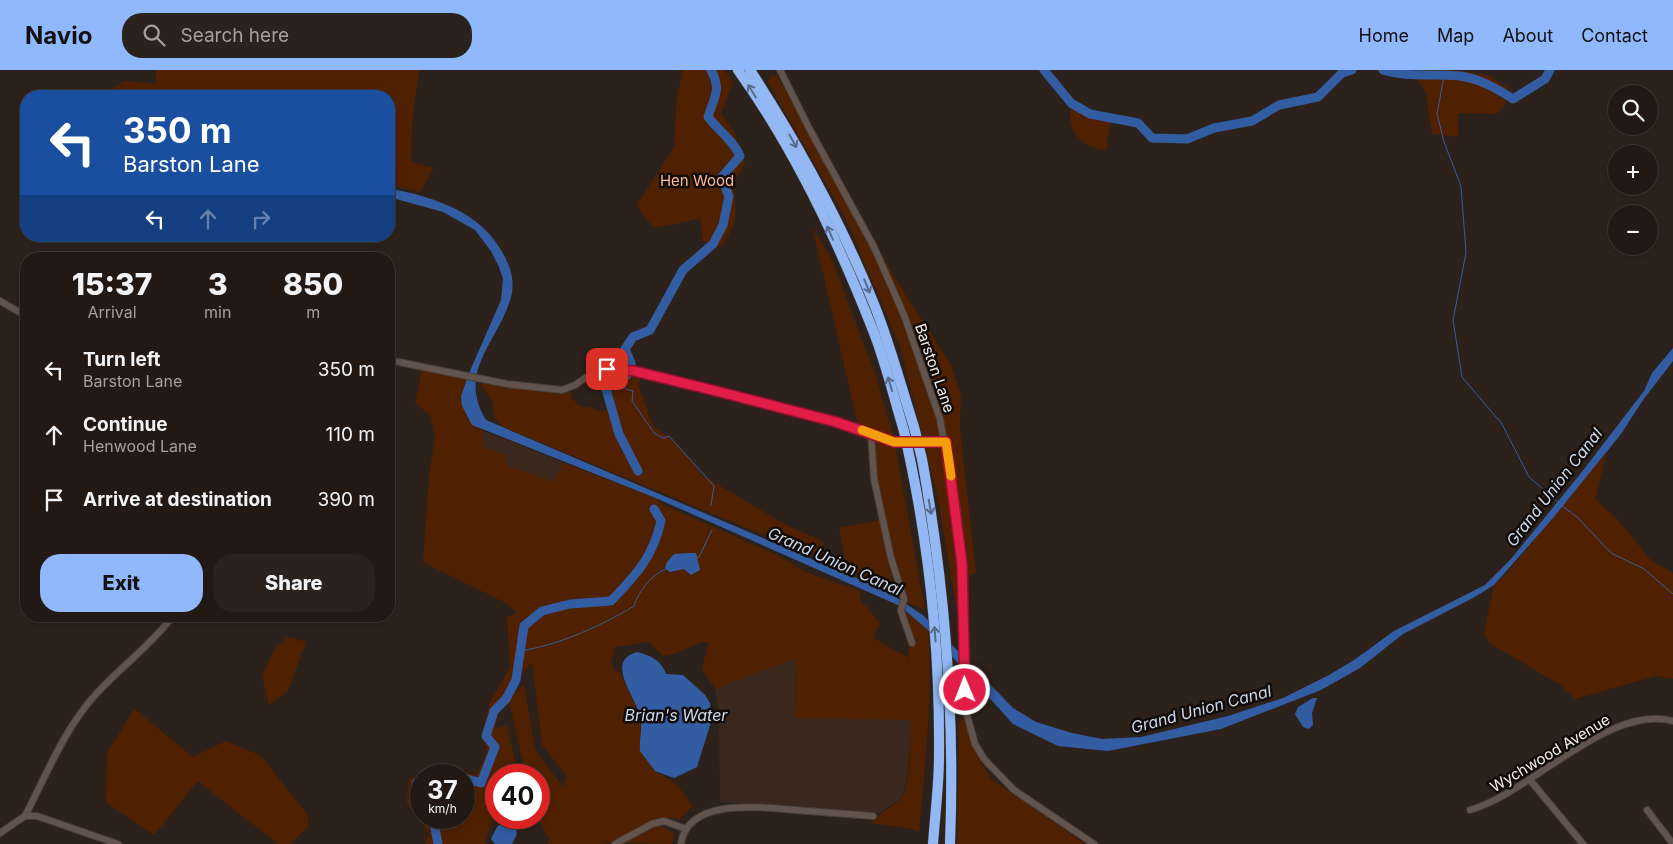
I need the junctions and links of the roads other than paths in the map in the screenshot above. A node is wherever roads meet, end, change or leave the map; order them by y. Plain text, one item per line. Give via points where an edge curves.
1 (738, 70) edge
2 (750, 70) edge
3 (780, 70) edge
4 (0, 301) edge
5 (20, 313) edge
6 (395, 364) edge
7 (909, 429) junction
8 (871, 433) junction
9 (946, 442) junction
10 (168, 622) edge
11 (912, 643) dead end
12 (949, 703) junction
13 (939, 718) junction
14 (1673, 720) edge
15 (1530, 780) junction
16 (1470, 810) dead end
17 (1647, 810) dead end
18 (25, 816) junction
19 (873, 816) dead end
20 (686, 829) junction
21 (0, 833) edge
22 (118, 844) edge
23 (615, 844) edge
24 (680, 844) edge
25 (928, 844) edge
26 (933, 844) edge
27 (944, 844) edge
28 (950, 844) edge
29 (1094, 844) edge
30 (1583, 844) edge
31 (1673, 844) edge

7 -> 1 highway via 874,333 825,222 783,142
2 -> 7 highway via 779,115 854,256 890,348
3 - 9 street, Barston Lane via 878,256 904,315
4 - 5 street
6 - 8 street via 507,384 562,390 607,369 630,370
7 -> 12 highway, bridge via 922,459 935,535 945,618
13 -> 7 highway, bridge via 934,611 911,464
8 - 9 street via 894,442
8 - 11 street via 874,479 891,558 904,599 901,611
9 - 29 street, Barston Lane via 962,564 965,708 975,744 984,759 1014,790
10 - 18 street via 148,646 97,693 74,722
12 - 27 highway
12 - 28 highway
13 - 25 highway
13 - 26 highway
14 - 15 street, Wychwood Avenue via 1644,719 1625,724 1596,738
15 - 16 street, Wychwood Avenue via 1500,798
15 - 30 street
17 - 31 street
18 - 21 street
18 - 22 street via 37,816
19 - 20 street via 762,806 720,809 704,815
20 - 23 street via 664,821
20 - 24 street

